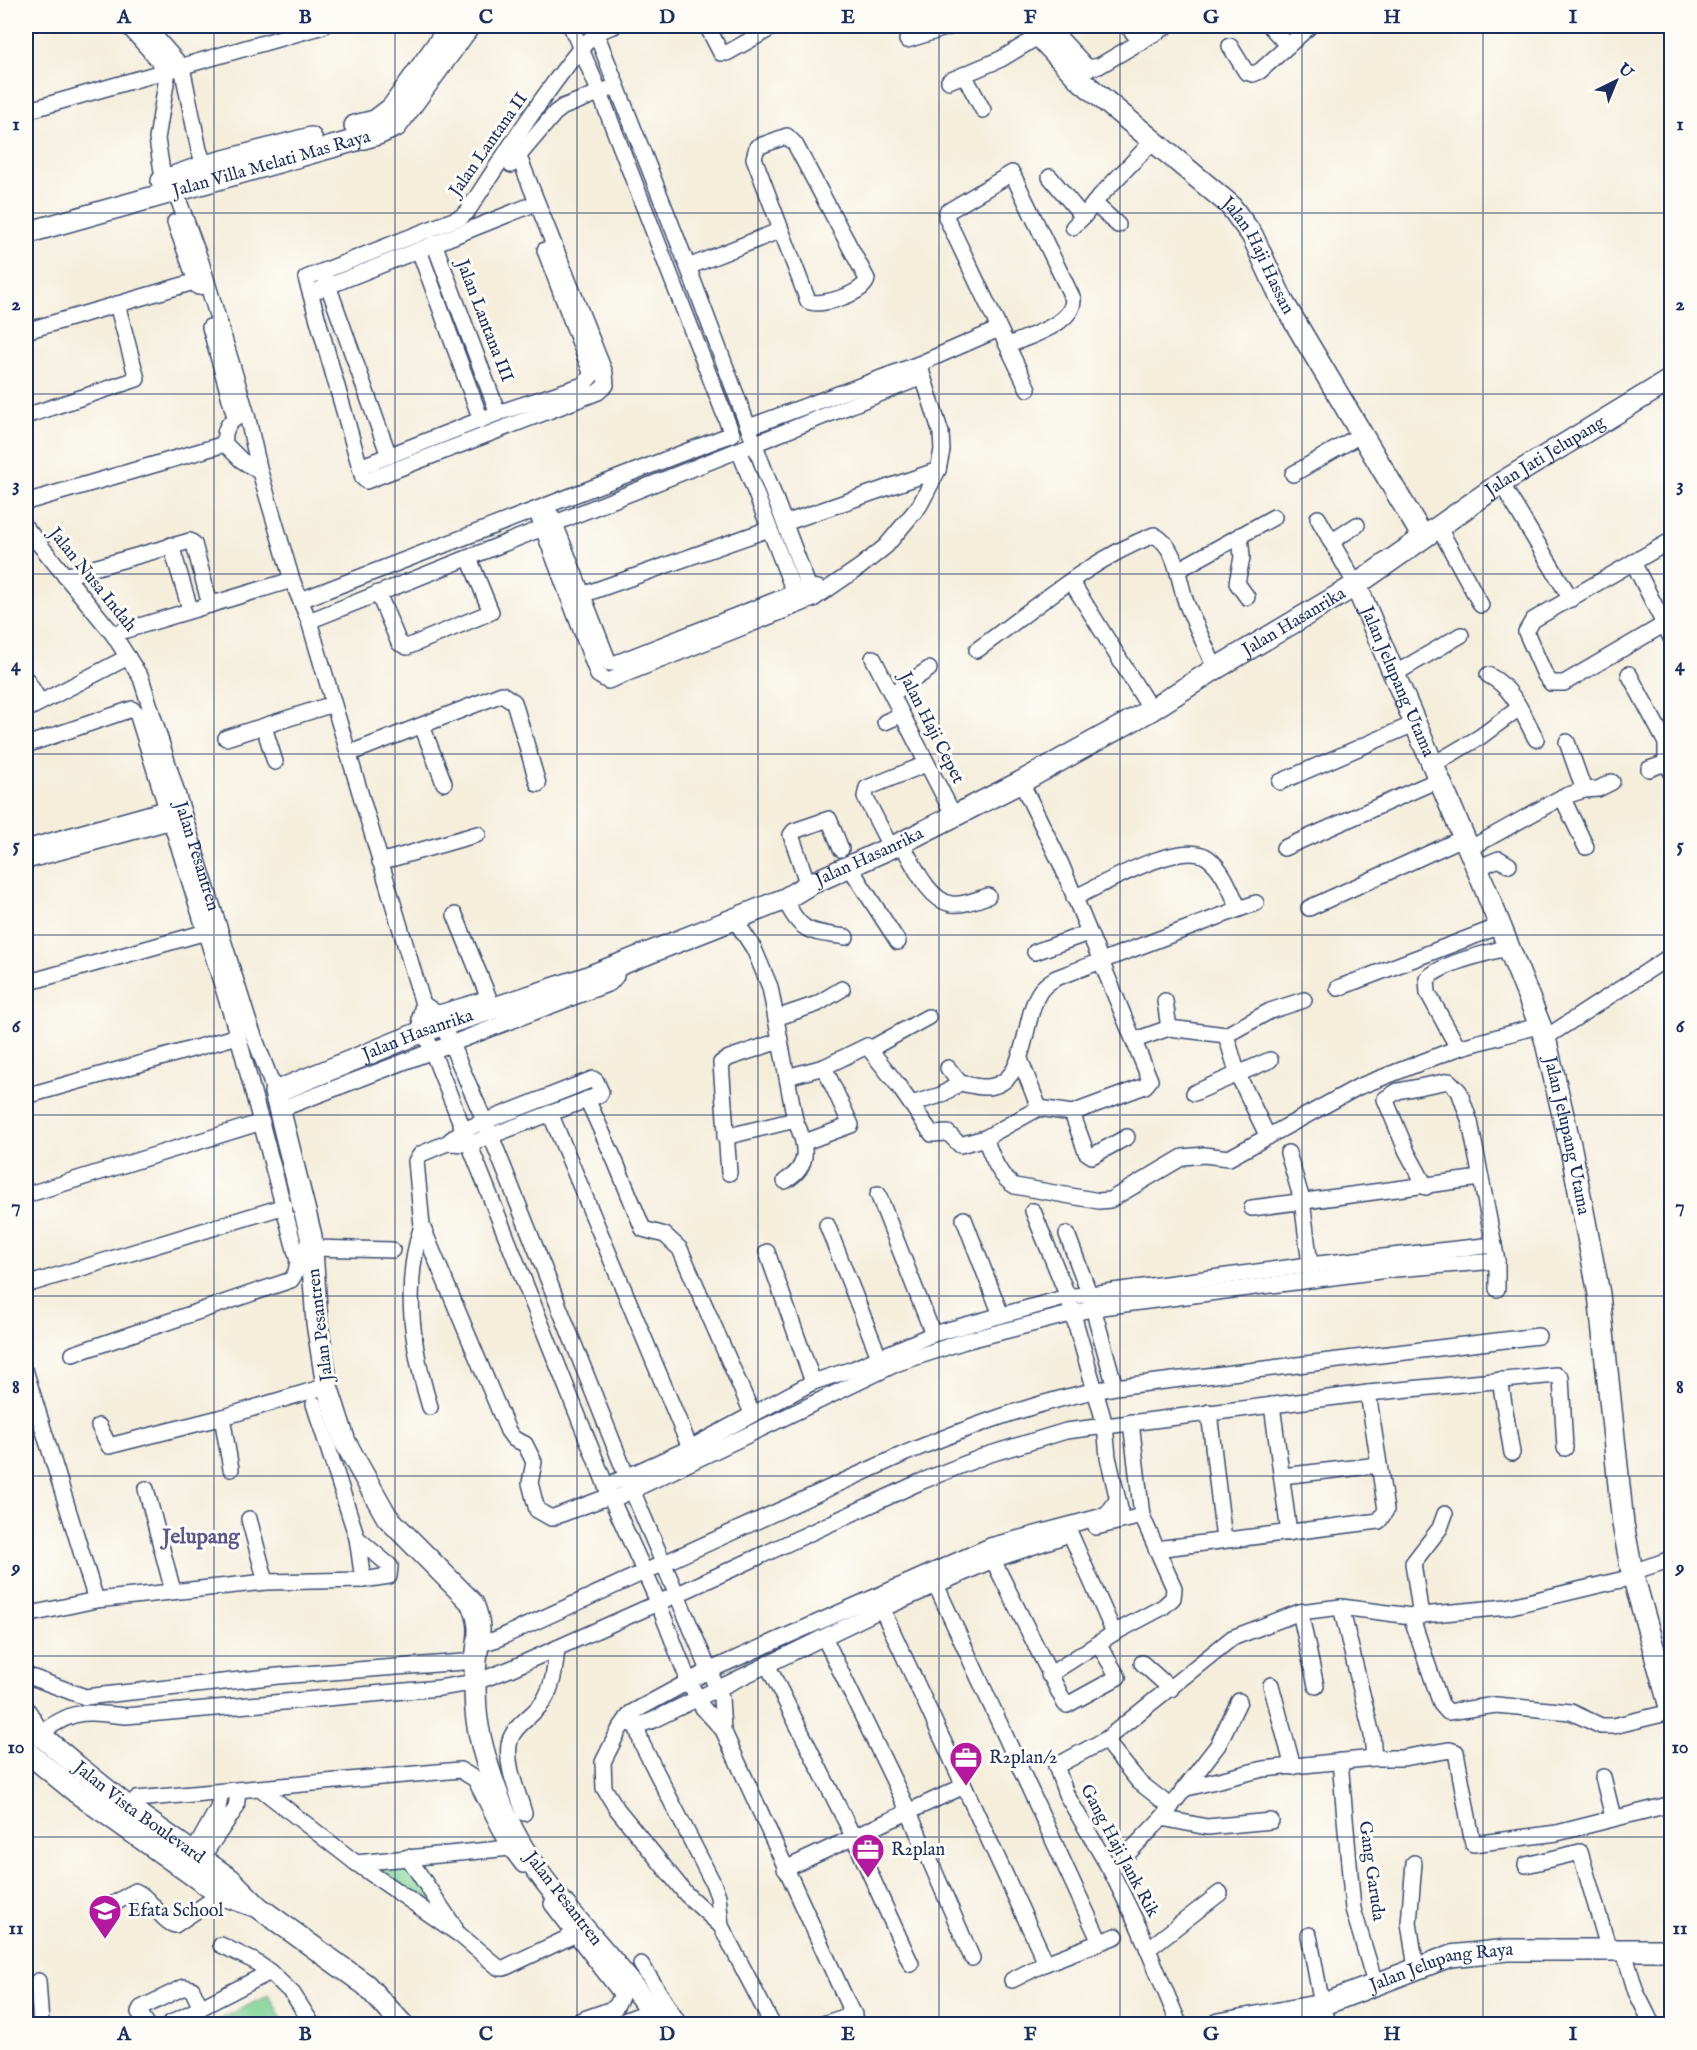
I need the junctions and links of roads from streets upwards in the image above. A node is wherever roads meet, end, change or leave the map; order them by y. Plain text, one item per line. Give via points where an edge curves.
1 (128, 26) edge
2 (146, 26) edge
3 (323, 26) edge
4 (451, 26) edge
5 (469, 26) edge
6 (571, 26) edge
7 (707, 26) edge
8 (774, 26) edge
9 (952, 26) edge
10 (1127, 26) edge
11 (1167, 26) edge
12 (1270, 26) edge
13 (1310, 26) edge
14 (603, 28) edge
15 (1039, 29) edge
16 (907, 40) dead end
17 (1142, 42) junction
18 (1287, 45) junction
19 (1230, 46) dead end
20 (582, 47) junction
21 (175, 69) junction
22 (618, 88) junction
23 (599, 91) junction
24 (401, 109) junction
25 (983, 110) dead end
26 (26, 111) edge
27 (1153, 141) junction
28 (512, 155) junction
29 (208, 174) junction
30 (1050, 177) dead end
31 (168, 187) junction
32 (1094, 203) junction
33 (529, 206) junction
34 (26, 218) edge
35 (1118, 225) dead end
36 (781, 230) junction
37 (26, 233) edge
38 (434, 243) junction
39 (419, 250) junction
40 (688, 267) junction
41 (325, 279) junction
42 (201, 280) junction
43 (311, 293) junction
44 (117, 304) junction
45 (999, 329) junction
46 (26, 331) edge
47 (1010, 345) junction
48 (720, 350) junction
49 (702, 357) junction
50 (921, 371) junction
51 (592, 375) junction
52 (1671, 379) edge
53 (606, 385) junction
54 (1028, 389) dead end
55 (498, 413) junction
56 (26, 416) edge
57 (241, 416) junction
58 (481, 420) junction
59 (749, 427) junction
60 (1362, 434) junction
61 (225, 444) junction
62 (756, 444) junction
63 (739, 450) junction
64 (389, 456) junction
65 (360, 467) junction
66 (938, 470) junction
67 (260, 472) junction
68 (1293, 474) dead end
69 (1501, 483) junction
70 (26, 502) edge
71 (542, 507) junction
72 (1274, 517) dead end
73 (1318, 518) dead end
74 (785, 523) junction
75 (1357, 525) dead end
76 (549, 526) junction
77 (26, 528) edge
78 (769, 529) junction
79 (1431, 531) junction
80 (1240, 535) junction
81 (1671, 540) edge
82 (1331, 542) junction
83 (31, 545) edge
84 (171, 545) junction
85 (469, 558) junction
86 (1633, 562) junction
87 (1178, 570) junction
88 (65, 576) junction
89 (292, 580) junction
90 (1071, 581) junction
91 (1356, 585) junction
92 (378, 593) junction
93 (582, 595) junction
94 (804, 596) junction
95 (1247, 597) dead end
96 (1571, 599) junction
97 (301, 600) junction
98 (210, 605) junction
99 (1481, 605) dead end
100 (190, 609) junction
101 (309, 621) junction
102 (1663, 625) junction
103 (113, 634) junction
104 (1461, 635) dead end
105 (1671, 640) edge
106 (977, 650) dead end
107 (873, 658) dead end
108 (609, 663) junction
109 (132, 664) junction
110 (930, 669) dead end
111 (1215, 669) junction
112 (1396, 673) junction
113 (1629, 674) dead end
114 (1488, 675) dead end
115 (26, 679) edge
116 (601, 679) junction
117 (892, 694) junction
118 (40, 702) junction
119 (333, 704) junction
120 (1519, 708) junction
121 (26, 710) edge
122 (1151, 710) junction
123 (901, 716) junction
124 (885, 722) dead end
125 (1416, 723) junction
126 (422, 726) junction
127 (264, 727) junction
128 (226, 738) dead end
129 (1536, 739) dead end
130 (1669, 741) edge
131 (1567, 742) dead end
132 (26, 745) edge
133 (348, 754) junction
134 (275, 762) dead end
135 (927, 764) junction
136 (1669, 768) edge
137 (1648, 769) dead end
138 (1437, 772) junction
139 (1021, 782) junction
140 (1280, 782) dead end
141 (1612, 782) dead end
142 (444, 783) dead end
143 (537, 784) dead end
144 (1584, 790) junction
145 (1562, 797) junction
146 (170, 814) junction
147 (954, 816) junction
148 (478, 834) dead end
149 (896, 846) junction
150 (1586, 847) dead end
151 (26, 848) edge
152 (1284, 848) dead end
153 (1470, 851) junction
154 (845, 858) junction
155 (26, 861) edge
156 (380, 862) junction
157 (1509, 864) dead end
158 (808, 885) junction
159 (988, 896) dead end
160 (1074, 898) junction
161 (785, 899) junction
162 (1256, 903) dead end
163 (1309, 908) dead end
164 (1239, 909) junction
165 (455, 915) dead end
166 (734, 918) junction
167 (1500, 926) junction
168 (206, 932) junction
169 (1088, 933) junction
170 (846, 937) dead end
171 (898, 942) dead end
172 (1509, 947) junction
173 (1035, 952) dead end
174 (1671, 955) edge
175 (1100, 960) junction
176 (26, 983) edge
177 (1338, 988) dead end
178 (842, 989) dead end
179 (1304, 1000) dead end
180 (1165, 1001) dead end
181 (928, 1017) dead end
182 (776, 1018) junction
183 (433, 1023) junction
184 (1169, 1028) junction
185 (1543, 1032) junction
186 (1226, 1035) junction
187 (238, 1036) junction
188 (1135, 1040) junction
189 (779, 1041) junction
190 (1458, 1048) junction
191 (870, 1049) junction
192 (433, 1051) junction
193 (1020, 1059) junction
194 (1270, 1060) dead end
195 (824, 1067) junction
196 (948, 1068) dead end
197 (1238, 1075) junction
198 (787, 1077) junction
199 (960, 1083) junction
200 (1194, 1093) dead end
201 (26, 1096) edge
202 (587, 1099) junction
203 (280, 1100) junction
204 (911, 1104) junction
205 (1039, 1108) junction
206 (550, 1113) junction
207 (1072, 1113) junction
208 (795, 1120) junction
209 (262, 1122) junction
210 (484, 1122) junction
211 (491, 1136) junction
212 (466, 1137) junction
213 (725, 1137) junction
214 (1127, 1137) dead end
215 (1268, 1137) junction
216 (985, 1138) junction
217 (806, 1142) junction
218 (1288, 1153) dead end
219 (729, 1173) dead end
220 (1480, 1178) junction
221 (785, 1181) dead end
222 (1426, 1187) junction
223 (878, 1194) dead end
224 (26, 1195) edge
225 (1302, 1200) junction
226 (285, 1206) junction
227 (1252, 1208) dead end
228 (1033, 1211) dead end
229 (964, 1219) dead end
230 (827, 1225) dead end
231 (422, 1226) junction
232 (1067, 1234) dead end
233 (312, 1248) junction
234 (392, 1250) dead end
235 (767, 1252) dead end
236 (1496, 1253) junction
237 (1309, 1265) junction
238 (1313, 1281) junction
239 (26, 1286) edge
240 (1497, 1290) dead end
241 (1089, 1293) junction
242 (1068, 1297) junction
243 (1094, 1308) junction
244 (1072, 1313) junction
245 (1001, 1315) junction
246 (933, 1334) junction
247 (1538, 1336) dead end
248 (73, 1354) dead end
249 (879, 1357) junction
250 (26, 1373) edge
251 (856, 1375) junction
252 (1500, 1380) junction
253 (813, 1382) junction
254 (327, 1386) junction
255 (1115, 1388) junction
256 (1368, 1393) junction
257 (314, 1404) dead end
258 (1272, 1405) junction
259 (430, 1407) dead end
260 (1100, 1408) junction
261 (1209, 1412) junction
262 (752, 1413) junction
263 (222, 1417) junction
264 (1131, 1422) junction
265 (99, 1426) dead end
266 (690, 1448) junction
267 (1566, 1448) dead end
268 (1512, 1453) dead end
269 (1379, 1465) junction
270 (231, 1469) dead end
271 (1282, 1476) junction
272 (629, 1484) junction
273 (146, 1489) dead end
274 (609, 1494) junction
275 (1117, 1500) junction
276 (1445, 1514) dead end
277 (1142, 1516) junction
278 (249, 1520) dead end
279 (1123, 1521) junction
280 (1100, 1522) junction
281 (1068, 1530) junction
282 (1289, 1533) junction
283 (357, 1538) junction
284 (1224, 1540) junction
285 (1156, 1549) junction
286 (1671, 1559) edge
287 (993, 1560) junction
288 (666, 1566) junction
289 (1632, 1574) junction
290 (646, 1575) junction
291 (363, 1580) junction
292 (266, 1582) junction
293 (936, 1585) junction
294 (676, 1591) junction
295 (174, 1592) junction
296 (901, 1593) junction
297 (656, 1599) junction
298 (96, 1600) junction
299 (1341, 1607) junction
300 (882, 1609) junction
301 (1300, 1612) junction
302 (26, 1615) edge
303 (1416, 1616) junction
304 (477, 1633) junction
305 (1114, 1634) junction
306 (824, 1637) junction
307 (1098, 1643) junction
308 (557, 1648) junction
309 (1142, 1663) dead end
310 (436, 1664) junction
311 (767, 1664) junction
312 (708, 1671) junction
313 (26, 1675) edge
314 (1049, 1675) junction
315 (476, 1682) junction
316 (688, 1682) junction
317 (1270, 1684) dead end
318 (1317, 1686) dead end
319 (439, 1688) junction
320 (715, 1688) junction
321 (1171, 1689) junction
322 (696, 1697) junction
323 (1239, 1701) dead end
324 (26, 1713) edge
325 (1671, 1713) edge
326 (631, 1720) junction
327 (723, 1730) junction
328 (39, 1734) junction
329 (1105, 1740) junction
330 (26, 1752) edge
331 (1374, 1758) junction
332 (1340, 1761) junction
333 (1293, 1767) junction
334 (1603, 1777) dead end
335 (964, 1786) junction
336 (261, 1789) junction
337 (1183, 1789) junction
338 (221, 1792) junction
339 (238, 1792) junction
340 (136, 1799) dead end
341 (1671, 1804) edge
342 (908, 1810) junction
343 (524, 1813) dead end
344 (1167, 1813) junction
345 (1613, 1817) junction
346 (1271, 1821) dead end
347 (853, 1836) junction
348 (510, 1848) junction
349 (408, 1857) junction
350 (195, 1862) junction
351 (356, 1863) junction
352 (1414, 1863) dead end
353 (1526, 1865) dead end
354 (785, 1869) junction
355 (1111, 1871) junction
356 (224, 1886) junction
357 (1220, 1893) dead end
358 (107, 1908) dead end
359 (721, 1926) junction
360 (460, 1935) junction
361 (574, 1935) junction
362 (1309, 1935) dead end
363 (1116, 1936) dead end
364 (1100, 1942) junction
365 (221, 1945) dead end
366 (1148, 1949) junction
367 (1671, 1950) edge
368 (1617, 1951) junction
369 (972, 1958) dead end
370 (1046, 1963) junction
371 (641, 1964) dead end
372 (911, 1964) dead end
373 (1416, 1968) junction
374 (270, 1972) junction
375 (1012, 1980) dead end
376 (38, 1982) dead end
377 (1375, 1983) junction
378 (1322, 2005) junction
379 (201, 2008) junction
380 (656, 2019) edge
381 (855, 2019) edge
382 (581, 2020) dead end
383 (1254, 2021) edge
384 (41, 2025) edge
385 (147, 2025) edge
386 (169, 2025) edge
387 (312, 2025) edge
388 (402, 2025) edge
389 (624, 2025) edge
390 (679, 2025) edge
391 (772, 2025) edge
392 (823, 2025) edge
393 (1179, 2025) edge
394 (1219, 2025) edge
395 (1329, 2025) edge
396 (1652, 2025) edge

1 - 21 street
2 - 21 street
3 - 21 street
4 - 24 street, Jalan Villa Melati Mas Raya
5 - 24 street, Jalan Villa Melati Mas Raya
6 - 20 street
7 - 8 street via 721,53 727,53
9 - 16 street
10 - 17 street
11 - 17 street
12 - 18 street
13 - 18 street
14 - 20 street, Jalan Lantana II
14 - 22 street
15 - 17 street via 1088,68
15 - 25 street via 1001,59 956,78
15 - 27 street, Jalan Haji Hassan via 1079,79
18 - 19 street via 1253,74 1246,72
20 - 23 street
20 - 28 street, Jalan Lantana II
21 - 26 street
21 - 29 street
21 - 31 street via 157,139
22 - 23 street, Jalan Lantana II
22 - 40 street
23 - 28 street, Jalan Lantana II via 555,112
23 - 49 street
24 - 29 street, Jalan Villa Melati Mas Raya via 375,121
27 - 32 street
27 - 60 street, Jalan Haji Hassan via 1243,220 1283,302
28 - 33 street
28 - 41 street, Jalan Lantana II via 461,217
28 - 53 street via 605,373
29 - 31 street, Jalan Villa Melati Mas Raya
30 - 32 street via 1078,222
31 - 34 street, Jalan Villa Melati Mas Raya
31 - 37 street, Jalan Villa Melati Mas Raya
31 - 42 street
32 - 35 street
33 - 38 street, Jalan Lantana II
33 - 51 street
36 - 36 street via 811,303 840,298 867,283 795,144 787,136 763,143 754,151
36 - 40 street
38 - 39 street, Jalan Lantana II
38 - 55 street, Jalan Lantana III
39 - 41 street, Jalan Lantana II
39 - 58 street, Jalan Lantana III
40 - 48 street
41 - 43 street, Jalan Lantana II
41 - 43 street, Jalan Lantana II via 307,277
41 - 64 street
42 - 44 street
42 - 57 street
43 - 65 street
44 - 46 street
44 - 56 street via 137,379
45 - 47 street
45 - 47 street via 946,212 1012,173 1052,252 1073,305 1068,315
45 - 50 street
47 - 54 street
48 - 49 street
48 - 59 street
49 - 71 street via 732,434
50 - 59 street
50 - 62 street
50 - 66 street via 941,433
51 - 53 street
51 - 55 street via 583,385
52 - 69 street, Jalan Jati Jelupang
53 - 65 street via 598,392 366,481
55 - 58 street
57 - 61 street via 226,427
57 - 67 street
58 - 64 street
59 - 62 street
60 - 68 street
60 - 79 street, Jalan Haji Hassan
61 - 67 street
61 - 70 street
62 - 63 street
62 - 74 street
63 - 76 street
63 - 78 street
64 - 65 street
66 - 74 street
66 - 94 street via 921,506 886,546 827,588
67 - 89 street
69 - 79 street, Jalan Jati Jelupang
69 - 96 street
71 - 76 street
71 - 97 street
72 - 80 street
73 - 82 street
74 - 94 street
75 - 82 street
76 - 85 street
76 - 93 street
76 - 116 street
77 - 83 street, Jalan Nusa Indah
78 - 93 street
78 - 94 street
79 - 91 street, Jalan Hasanrika
79 - 99 street
80 - 87 street
80 - 95 street via 1242,557 1237,584
81 - 86 street
82 - 91 street
83 - 88 street, Jalan Nusa Indah
84 - 88 street
84 - 98 street via 194,544
84 - 100 street
85 - 92 street
85 - 92 street via 491,612 407,647 399,644
86 - 96 street
86 - 102 street
87 - 90 street via 1164,543 1154,535
87 - 111 street via 1186,603
88 - 103 street, Jalan Nusa Indah
89 - 97 street
89 - 98 street
90 - 106 street
90 - 122 street
91 - 111 street, Jalan Hasanrika
91 - 112 street, Jalan Jelupang Utama
92 - 101 street
93 - 108 street
94 - 108 street
94 - 116 street via 608,681
96 - 102 street via 1533,620 1526,632 1551,683 1564,683
97 - 101 street
98 - 100 street
100 - 103 street
101 - 119 street
102 - 105 street
103 - 109 street, Jalan Nusa Indah
104 - 112 street
107 - 117 street, Jalan Haji Cepet
108 - 116 street
109 - 118 street
109 - 203 street, Jalan Pesantren via 249,1023
110 - 117 street
111 - 122 street, Jalan Hasanrika
112 - 125 street, Jalan Jelupang Utama
113 - 130 street
114 - 120 street via 1509,689
115 - 118 street
117 - 123 street, Jalan Haji Cepet
118 - 121 street
119 - 127 street
119 - 133 street
120 - 129 street
120 - 138 street
122 - 139 street, Jalan Hasanrika
123 - 124 street
123 - 135 street, Jalan Haji Cepet
125 - 138 street, Jalan Jelupang Utama
125 - 140 street
126 - 133 street
126 - 142 street
126 - 143 street via 502,694 507,696 514,702
127 - 128 street
127 - 134 street
130 - 136 street
131 - 144 street
132 - 146 street via 134,710
133 - 156 street
135 - 147 street, Jalan Haji Cepet
135 - 149 street via 865,792
136 - 137 street
138 - 152 street
138 - 153 street, Jalan Jelupang Utama
139 - 147 street, Jalan Hasanrika
139 - 160 street
141 - 144 street
144 - 145 street
145 - 150 street
145 - 153 street
146 - 151 street
146 - 155 street
146 - 168 street
147 - 149 street, Jalan Hasanrika
148 - 156 street
149 - 154 street, Jalan Hasanrika
149 - 159 street via 931,891 945,901 953,905
153 - 157 street
153 - 163 street
153 - 167 street, Jalan Jelupang Utama
154 - 158 street, Jalan Hasanrika
154 - 158 street via 829,819 794,831 791,835
154 - 171 street
156 - 183 street
158 - 161 street, Jalan Hasanrika
160 - 164 street via 1141,867 1179,853 1195,852 1218,868
160 - 169 street
161 - 166 street, Jalan Hasanrika
161 - 170 street via 794,920 803,927
162 - 164 street
164 - 175 street
165 - 183 street via 488,996
166 - 182 street via 754,949 770,987
166 - 183 street, Jalan Hasanrika via 617,967
167 - 172 street, Jalan Jelupang Utama
167 - 177 street
168 - 176 street
168 - 187 street
169 - 173 street
169 - 175 street
172 - 185 street, Jalan Jelupang Utama
172 - 190 street via 1461,961 1427,979 1428,993
174 - 185 street
175 - 188 street
175 - 193 street via 1044,986 1025,1027
178 - 182 street via 817,1004
179 - 186 street via 1270,1011
180 - 184 street
181 - 191 street
182 - 189 street
183 - 192 street
183 - 192 street
183 - 203 street, Jalan Hasanrika
183 - 210 street
184 - 186 street
184 - 188 street
185 - 190 street
185 - 289 street, Jalan Jelupang Utama via 1599,1294 1623,1524
186 - 197 street
187 - 201 street
187 - 209 street
188 - 207 street via 1149,1073 1149,1083
189 - 198 street
189 - 213 street via 722,1063
190 - 215 street via 1358,1087
191 - 195 street via 867,1046
191 - 204 street
192 - 203 street
192 - 212 street
193 - 199 street via 1008,1078 997,1085 983,1088
193 - 205 street
194 - 197 street
195 - 198 street
195 - 217 street via 851,1125
196 - 199 street
197 - 200 street
197 - 215 street
198 - 208 street
199 - 204 street via 941,1095
202 - 206 street
202 - 210 street via 601,1092 595,1079
202 - 262 street via 642,1228 665,1235 680,1249
203 - 233 street, Jalan Pesantren
204 - 216 street via 932,1134 950,1134 958,1145
205 - 207 street
205 - 216 street
206 - 211 street
206 - 266 street
207 - 214 street via 1086,1152 1092,1156
208 - 213 street
208 - 217 street
209 - 224 street
209 - 226 street
210 - 211 street
210 - 212 street
211 - 212 street
211 - 272 street
212 - 231 street via 422,1154 416,1161
212 - 274 street
213 - 219 street
215 - 216 street via 1229,1158 1183,1157 1120,1196 1099,1201 1011,1184 992,1157
217 - 221 street via 802,1165 795,1176
218 - 225 street
220 - 222 street
220 - 222 street via 1470,1122 1459,1090 1449,1081 1398,1090 1385,1099
220 - 236 street
222 - 225 street
223 - 246 street
225 - 227 street
225 - 237 street
226 - 239 street
226 - 248 street via 297,1261 291,1280
228 - 242 street
229 - 245 street
230 - 249 street
231 - 259 street via 413,1254 413,1337
231 - 274 street via 508,1431 525,1444 534,1462 530,1483 537,1510 551,1518
232 - 241 street
233 - 234 street
233 - 254 street, Jalan Pesantren via 317,1323
235 - 253 street
236 - 237 street
236 - 238 street
236 - 240 street
237 - 238 street
237 - 241 street
238 - 243 street
241 - 242 street
241 - 243 street
242 - 244 street
242 - 245 street
243 - 244 street
243 - 255 street
244 - 251 street
244 - 260 street
245 - 246 street
246 - 249 street
247 - 255 street
249 - 251 street
250 - 298 street
251 - 253 street
251 - 272 street
252 - 256 street
252 - 267 street via 1556,1375 1561,1378
252 - 268 street
253 - 262 street
254 - 263 street
254 - 304 street, Jalan Pesantren via 345,1442 387,1517
255 - 260 street
256 - 258 street
256 - 269 street
257 - 283 street
258 - 261 street
258 - 271 street
260 - 264 street
260 - 275 street
260 - 288 street via 964,1429
260 - 294 street via 1066,1431 987,1455 920,1482
261 - 264 street
261 - 284 street
262 - 266 street
263 - 265 street via 109,1446
263 - 270 street
264 - 277 street
266 - 272 street
269 - 271 street
269 - 282 street via 1386,1510 1379,1521
271 - 282 street
272 - 274 street
272 - 288 street
273 - 295 street
274 - 290 street
275 - 279 street
275 - 280 street
276 - 303 street via 1440,1528 1413,1563
277 - 279 street
277 - 285 street
278 - 292 street
279 - 280 street
280 - 281 street
281 - 287 street
281 - 296 street via 990,1546
281 - 305 street
282 - 284 street
283 - 291 street
283 - 291 street via 391,1569 387,1577
284 - 285 street
285 - 305 street via 1174,1588 1173,1598
286 - 289 street
287 - 293 street
287 - 314 street
288 - 290 street
288 - 294 street
289 - 303 street via 1507,1607
289 - 325 street, Jalan Jelupang Utama
290 - 297 street
290 - 304 street via 497,1640
291 - 292 street
292 - 295 street
293 - 296 street
293 - 364 street
294 - 297 street
294 - 312 street
295 - 298 street
296 - 300 street
296 - 312 street
297 - 308 street
297 - 316 street
298 - 302 street
299 - 301 street
299 - 303 street
299 - 331 street
300 - 306 street
300 - 335 street
301 - 318 street
301 - 321 street via 1232,1638
303 - 325 street via 1441,1704 1448,1712 1496,1705 1570,1712 1601,1726
304 - 310 street
304 - 315 street, Jalan Pesantren
305 - 307 street
306 - 311 street
306 - 342 street
307 - 314 street
307 - 314 street via 1118,1675 1116,1679 1067,1705
308 - 315 street
308 - 343 street via 555,1677 544,1701 513,1734 509,1745 512,1778
309 - 321 street
310 - 313 street via 85,1696
310 - 319 street
311 - 320 street
311 - 347 street
312 - 316 street
312 - 320 street
315 - 319 street
315 - 380 street, Jalan Pesantren via 476,1712 483,1748 506,1816 528,1858
316 - 322 street
316 - 326 street
317 - 333 street
319 - 328 street via 126,1716 78,1712
320 - 322 street
320 - 327 street via 721,1698
321 - 329 street
322 - 326 street
322 - 327 street
323 - 337 street via 1218,1745
324 - 328 street, Jalan Vista Boulevard
326 - 359 street via 713,1883
326 - 359 street via 611,1744 603,1762 604,1788 686,1894
327 - 354 street
328 - 330 street
328 - 350 street, Jalan Vista Boulevard
329 - 344 street
329 - 355 street, Gang Haji Jank Rik via 1059,1763 1055,1771
330 - 350 street, Jalan Vista Boulevard via 76,1792
331 - 332 street
331 - 345 street via 1456,1752 1473,1844 1557,1833
332 - 333 street
332 - 377 street, Gang Garuda via 1353,1909
333 - 337 street via 1252,1771
334 - 345 street
335 - 342 street
335 - 370 street
336 - 339 street
336 - 348 street via 460,1770 475,1779
336 - 351 street
337 - 344 street
338 - 339 street
338 - 340 street
338 - 350 street via 219,1808
339 - 350 street via 236,1808
341 - 345 street
342 - 347 street
342 - 369 street
344 - 346 street via 1207,1827
344 - 355 street
347 - 354 street
347 - 372 street
348 - 349 street
348 - 361 street
349 - 351 street
349 - 360 street
350 - 356 street, Jalan Vista Boulevard
351 - 360 street
352 - 373 street via 1409,1923
353 - 368 street via 1580,1852
354 - 381 street
355 - 366 street, Gang Haji Jank Rik
356 - 358 street via 212,1900 175,1925 135,1891
356 - 388 street, Jalan Vista Boulevard via 366,1985
357 - 366 street
359 - 391 street
360 - 361 street via 493,1965 504,1968
361 - 382 street via 621,1998 615,2008
362 - 378 street
363 - 364 street
364 - 370 street
365 - 374 street
366 - 393 street, Gang Haji Jank Rik
367 - 368 street, Jalan Jelupang Raya
368 - 373 street, Jalan Jelupang Raya via 1508,1950 1450,1956
368 - 396 street
370 - 375 street
371 - 390 street
373 - 377 street, Jalan Jelupang Raya
374 - 379 street
374 - 387 street via 293,1994
376 - 384 street
377 - 378 street, Jalan Jelupang Raya
378 - 383 street, Jalan Jelupang Raya
378 - 395 street
379 - 385 street via 192,1989 184,1987 141,2008
379 - 386 street
380 - 389 street
381 - 392 street
383 - 394 street, Jalan Jelupang Raya

